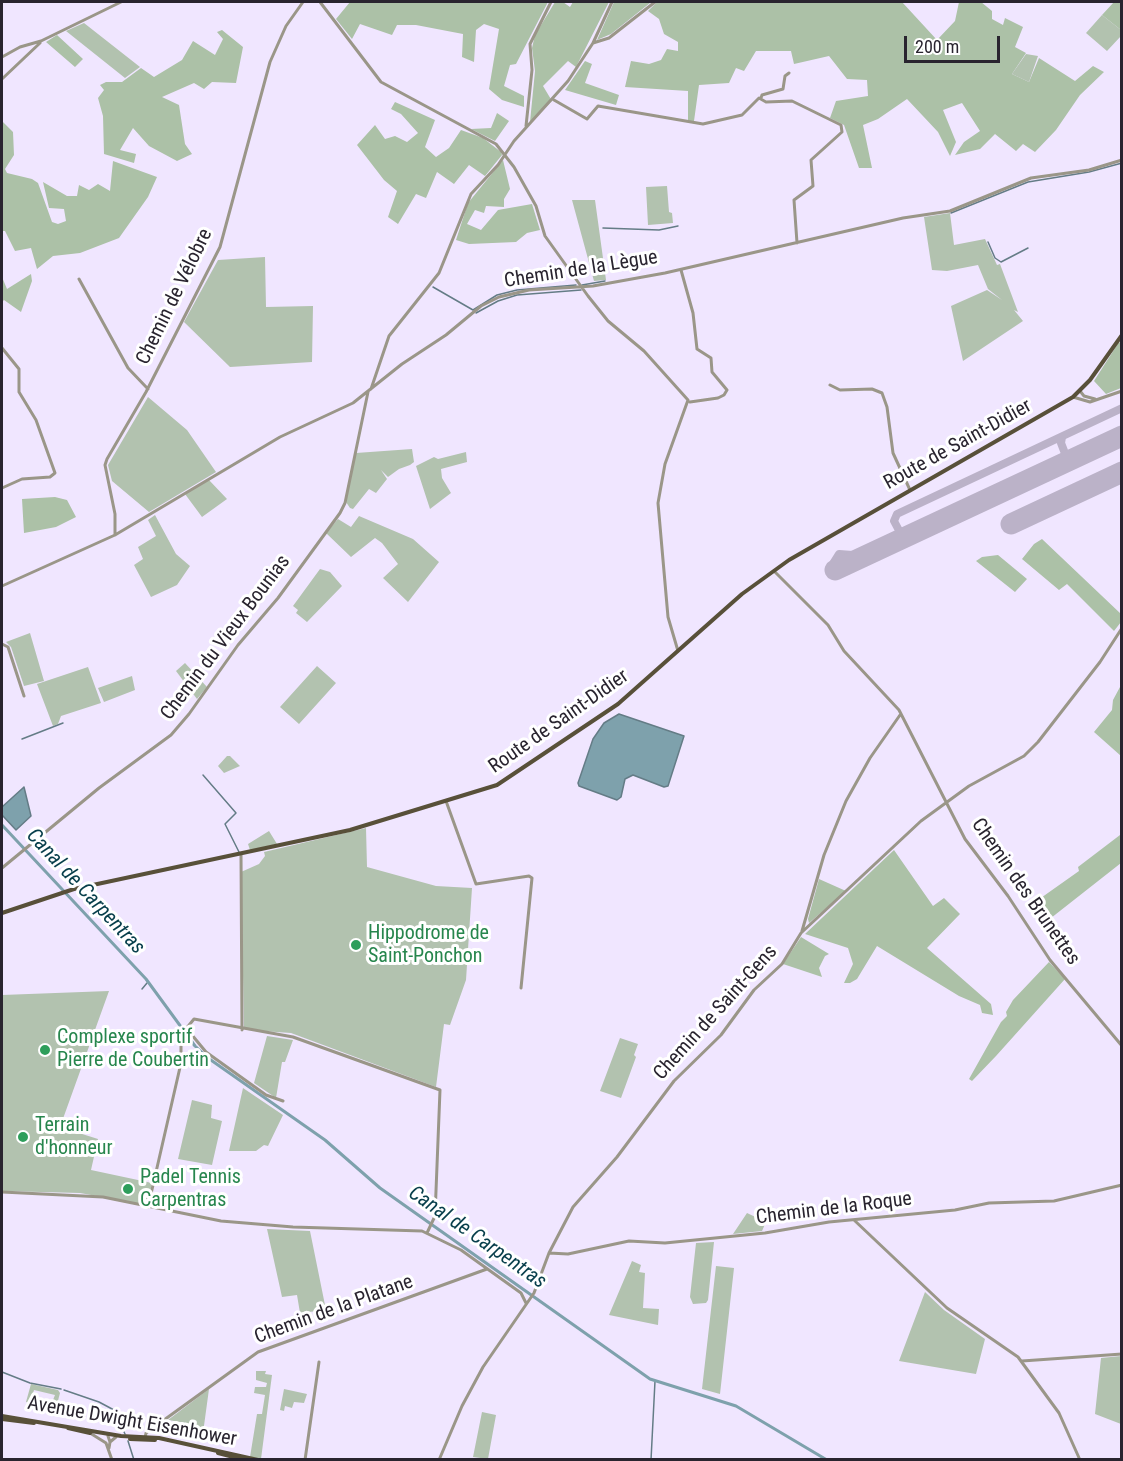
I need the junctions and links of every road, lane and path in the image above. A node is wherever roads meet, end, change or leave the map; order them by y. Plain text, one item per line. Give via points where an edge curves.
1 (121, 2) edge
2 (303, 2) edge
3 (320, 2) edge
4 (551, 2) edge
5 (612, 2) edge
6 (655, 2) edge
7 (41, 42) junction
8 (593, 43) junction
9 (2, 57) edge
10 (789, 73) dead end
11 (2, 79) edge
12 (760, 98) junction
13 (554, 100) junction
14 (525, 128) junction
15 (505, 154) junction
16 (1122, 159) edge
17 (797, 243) junction
18 (681, 270) junction
19 (79, 279) dead end
20 (582, 288) junction
21 (1122, 335) edge
22 (2, 348) edge
23 (830, 385) dead end
24 (148, 389) junction
25 (369, 391) junction
26 (1080, 391) junction
27 (1122, 391) edge
28 (1073, 397) junction
29 (1097, 399) junction
30 (690, 402) dead end
31 (2, 488) edge
32 (910, 490) junction
33 (115, 535) junction
34 (783, 564) junction
35 (774, 570) junction
36 (782, 577) junction
37 (2, 586) edge
38 (1122, 627) edge
39 (2, 644) edge
40 (678, 651) junction
41 (24, 696) dead end
42 (900, 714) junction
43 (446, 801) junction
44 (948, 802) junction
45 (241, 854) junction
46 (2, 868) edge
47 (2, 913) edge
48 (801, 933) junction
49 (521, 988) dead end
50 (187, 1029) junction
51 (242, 1030) junction
52 (1122, 1046) edge
53 (283, 1101) dead end
54 (1122, 1185) edge
55 (2, 1192) edge
56 (148, 1207) junction
57 (854, 1220) junction
58 (427, 1233) junction
59 (549, 1253) junction
60 (487, 1269) junction
61 (526, 1303) junction
62 (1122, 1354) edge
63 (1021, 1361) junction
64 (319, 1362) dead end
65 (2, 1417) edge
66 (89, 1433) junction
67 (108, 1435) junction
68 (116, 1437) junction
69 (145, 1438) junction
70 (108, 1442) junction
71 (112, 1460) edge
72 (244, 1460) edge
73 (258, 1460) edge
74 (305, 1460) edge
75 (439, 1460) edge
76 (1080, 1460) edge

1 - 7 street
2 - 24 street, Chemin de Vélobre via 286,26 270,62 220,247
3 - 15 street via 381,82 484,136
4 - 14 street via 530,44 532,70
5 - 8 street, Chemin du Vieux Bounias
6 - 8 street via 609,38
7 - 9 street
7 - 11 street
8 - 13 street, Chemin du Vieux Bounias
10 - 12 street via 783,89
12 - 13 street via 742,115 703,124 598,106 588,119
12 - 17 street via 766,102 798,103 843,127 813,156 813,186 794,200
13 - 14 street, Chemin du Vieux Bounias
14 - 15 street, Chemin du Vieux Bounias
15 - 20 street via 536,206 545,236
15 - 25 street, Chemin du Vieux Bounias via 467,202 433,282 389,336
16 - 17 street, Chemin de la Lègue via 1089,170 1031,178 950,211
17 - 18 street, Chemin de la Lègue
18 - 20 street, Chemin de la Lègue
18 - 30 street via 693,313 697,349 711,358 712,372 727,390 718,398
19 - 24 street via 128,368
20 - 25 street, Chemin de la Lègue via 529,290 488,302
20 - 40 street via 608,321 644,351 688,400 665,464 658,503 668,617
21 - 26 main road, Route de Saint-Didier
22 - 31 street via 19,369 20,392 36,420 55,473 50,477 22,479
23 - 32 street via 840,390 872,388 882,393 888,407 893,453
24 - 33 street, Chemin de Vélobre via 105,465
25 - 33 street, Chemin de la Lègue via 353,403 280,438
25 - 46 street, Chemin du Vieux Bounias via 342,509 278,598 241,640 171,735
26 - 28 main road, Route de Saint-Didier
26 - 29 street
27 - 29 street
28 - 29 street via 1086,403
28 - 32 main road, Route de Saint-Didier
32 - 34 main road, Route de Saint-Didier
33 - 37 street, Chemin de la Lègue
34 - 35 main road, Route de Saint-Didier
34 - 36 street
35 - 36 street, Chemin des Brunettes
35 - 40 main road, Route de Saint-Didier
36 - 42 street, Chemin des Brunettes via 828,625 844,651
38 - 44 street, Chemin de Saint-Gens via 1038,742 1024,756
39 - 41 street via 8,647
40 - 43 main road, Route de Saint-Didier via 618,704 526,767 488,789
42 - 44 street, Chemin des Brunettes
42 - 48 street via 846,801 824,855
43 - 45 main road, Route de Saint-Didier via 350,830
43 - 49 street via 476,884 529,876 532,879
44 - 48 street, Chemin de Saint-Gens via 921,821
44 - 52 street, Chemin des Brunettes via 965,839 1050,960
45 - 47 main road, Route de Saint-Didier via 65,892
45 - 51 street
48 - 59 street, Chemin de Saint-Gens via 782,964 754,990 721,1035 682,1070 617,1157 580,1196
50 - 51 street via 194,1019
50 - 53 street via 206,1052 266,1095
50 - 56 street via 182,1033 181,1063
51 - 58 street via 293,1037 440,1090 431,1225
54 - 57 street, Chemin de la Roque via 1054,1201 989,1203
55 - 56 street via 82,1195
56 - 58 street via 221,1221 293,1227 408,1228
57 - 59 street, Chemin de la Roque via 765,1233 665,1243 629,1241 568,1254
57 - 63 street via 947,1308
58 - 60 street via 453,1245
59 - 61 street, Chemin de Saint-Gens
60 - 61 street via 521,1293
60 - 69 street, Chemin de la Platane via 258,1352
61 - 75 street, Chemin de Saint-Gens via 470,1391
62 - 63 street
63 - 76 street via 1059,1413
64 - 74 street
65 - 66 main road, Avenue Dwight Eisenhower
65 - 67 main road, Avenue Dwight Eisenhower
66 - 67 main road, Avenue Dwight Eisenhower
66 - 70 street
67 - 68 main road, Avenue Dwight Eisenhower
67 - 69 main road, Avenue Dwight Eisenhower
67 - 70 street
68 - 69 main road, Avenue Dwight Eisenhower
68 - 70 street
69 - 72 main road, Avenue Dwight Eisenhower
69 - 73 main road, Avenue Dwight Eisenhower
70 - 71 street

